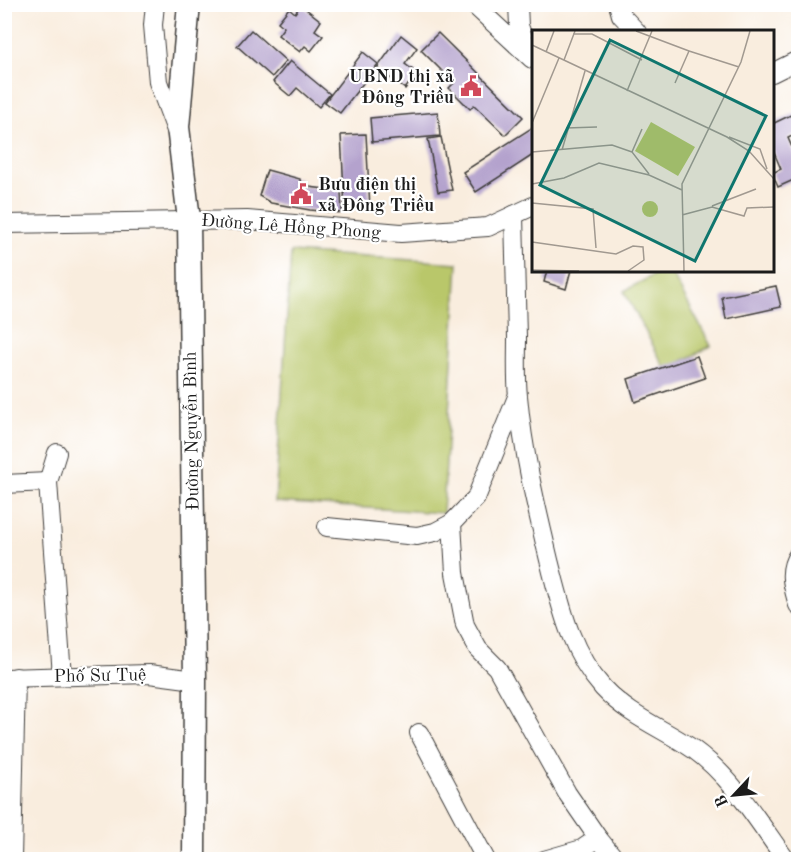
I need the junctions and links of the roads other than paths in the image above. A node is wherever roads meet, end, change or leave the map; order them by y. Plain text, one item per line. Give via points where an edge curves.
1 (154, 4) edge
2 (189, 4) edge
3 (473, 4) edge
4 (518, 4) edge
5 (618, 4) edge
6 (635, 30) edge
7 (532, 60) edge
8 (798, 60) edge
9 (773, 72) edge
10 (180, 141) junction
11 (532, 206) edge
12 (514, 215) junction
13 (189, 220) junction
14 (4, 224) edge
15 (518, 395) junction
16 (57, 453) dead end
17 (48, 482) junction
18 (4, 484) edge
19 (452, 523) junction
20 (327, 527) dead end
21 (798, 555) edge
22 (798, 605) edge
23 (62, 676) junction
24 (10, 678) edge
25 (195, 680) junction
26 (419, 733) dead end
27 (598, 838) junction
28 (12, 860) edge
29 (194, 860) edge
30 (486, 860) edge
31 (544, 860) edge
32 (616, 860) edge
33 (786, 860) edge

1 - 10 street via 158,82
2 - 10 main road, Đường Nguyễn Bình
3 - 7 street
4 - 7 street via 519,26
5 - 6 street via 621,15
8 - 9 street
10 - 13 main road, Đường Nguyễn Bình
11 - 12 street, Đường Lê Hồng Phong
12 - 13 street, Đường Lê Hồng Phong via 488,227 401,233 247,220
12 - 15 street
13 - 14 street, Đường Lê Hồng Phong
13 - 25 main road, Đường Nguyễn Bình
15 - 19 street via 476,498
15 - 33 street via 531,483 565,622 579,654 603,687 625,708 693,749 719,772
16 - 17 street
17 - 18 street
17 - 23 street
19 - 20 street via 417,536
19 - 27 street via 455,573 465,625 478,649 497,668 567,793
21 - 22 street via 791,574
23 - 24 street, Phố Sư Tuệ
23 - 25 street, Phố Sư Tuệ via 148,674
24 - 28 street
25 - 29 main road, Đường Nguyễn Bình
26 - 30 street
27 - 31 street via 582,849
27 - 32 street

